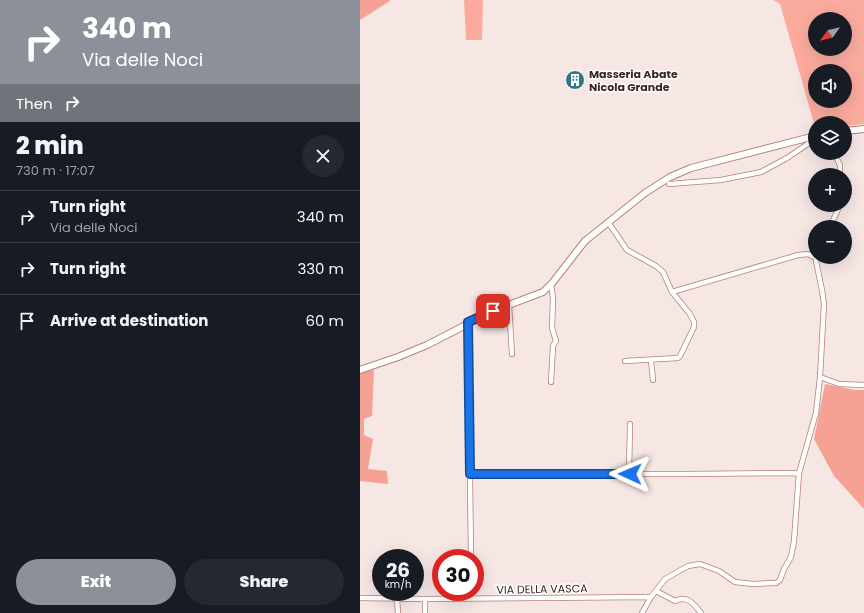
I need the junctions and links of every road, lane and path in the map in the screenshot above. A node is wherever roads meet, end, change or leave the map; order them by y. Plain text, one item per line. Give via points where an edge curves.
1 (864, 129) edge
2 (852, 130) edge
3 (808, 140) edge
4 (808, 143) edge
5 (671, 181) junction
6 (608, 222) junction
7 (808, 254) edge
8 (817, 264) edge
9 (551, 285) junction
10 (672, 292) junction
11 (509, 305) junction
12 (468, 322) junction
13 (512, 354) dead end
14 (651, 360) junction
15 (625, 361) dead end
16 (360, 370) edge
17 (820, 377) junction
18 (653, 380) dead end
19 (551, 382) dead end
20 (864, 385) edge
21 (630, 424) dead end
22 (799, 473) junction
23 (470, 474) junction
24 (630, 474) junction
25 (471, 549) edge
26 (656, 591) junction
27 (651, 597) junction
28 (360, 598) edge
29 (372, 598) edge
30 (425, 599) joint
31 (432, 599) edge
32 (484, 599) edge
33 (397, 601) edge
34 (398, 613) edge
35 (425, 613) edge
36 (642, 613) edge
37 (701, 613) edge

1 - 2 main road
3 - 5 main road via 691,168
4 - 5 street via 761,172 721,180
5 - 6 main road via 645,193
6 - 9 main road via 578,248
6 - 10 street via 627,250 663,272
7 - 10 street
8 - 17 street via 824,304
9 - 11 main road via 536,296
9 - 19 street via 552,328 556,341 553,346
10 - 14 street via 690,314 694,327 678,358
11 - 12 main road
11 - 13 street
12 - 16 main road via 427,345
12 - 23 street
14 - 15 street
14 - 18 street
17 - 20 street via 839,384
17 - 22 street via 816,413
21 - 24 street
22 - 24 street
22 - 26 street via 791,557 776,584 735,582 719,571 700,564 688,566 665,579
23 - 24 street
23 - 25 street
26 - 27 street
26 - 37 street via 675,601 691,601
27 - 32 street, VIA DELLA VASCA
27 - 36 street
28 - 29 street, VIA DELLA VASCA
30 - 31 street, VIA DELLA VASCA
30 - 35 street
33 - 34 street

